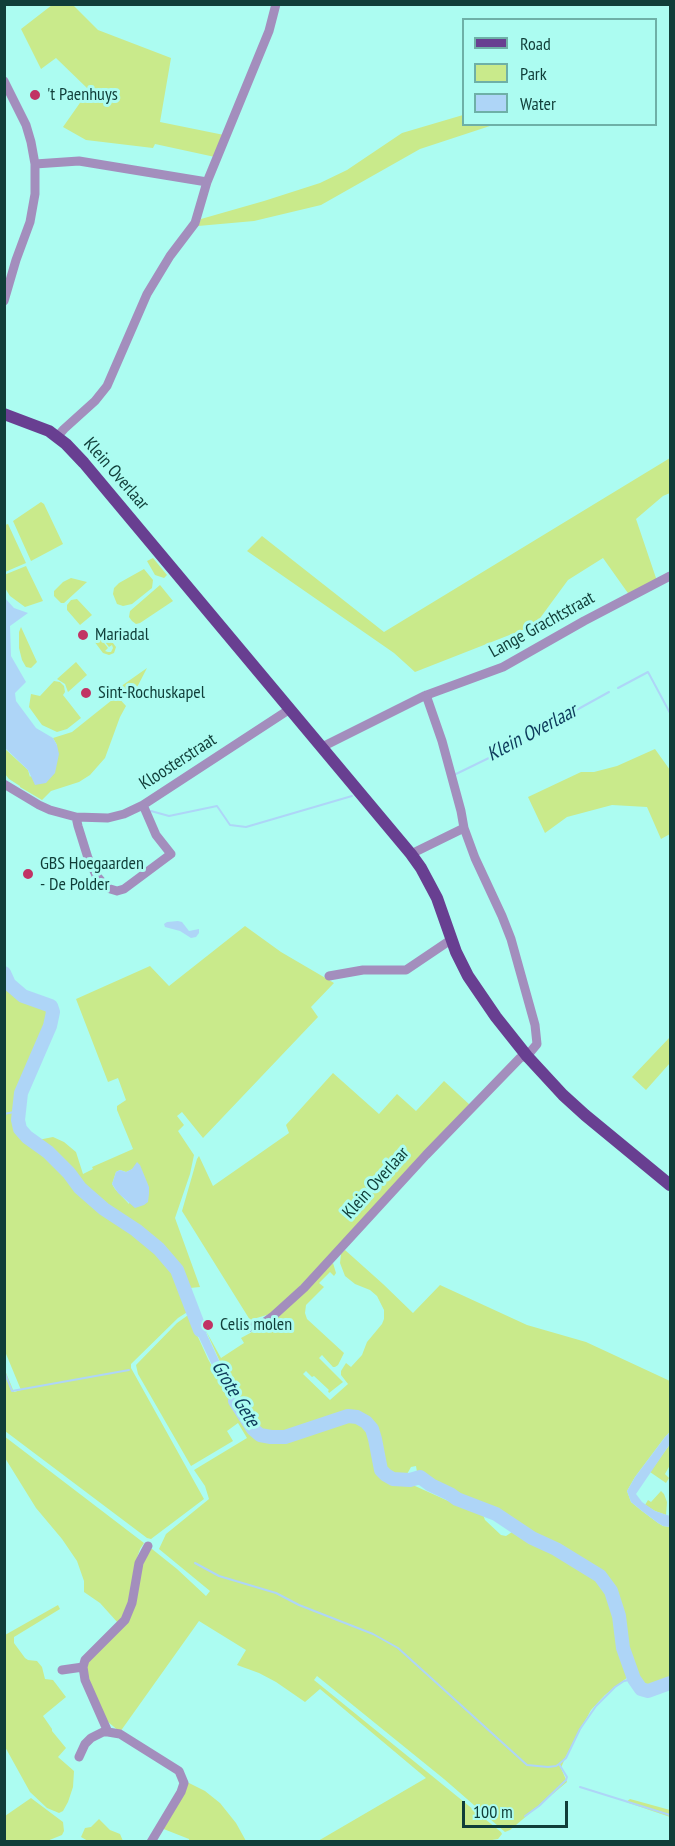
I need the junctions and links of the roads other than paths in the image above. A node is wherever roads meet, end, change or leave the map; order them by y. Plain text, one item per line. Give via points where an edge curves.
1 (276, 4) edge
2 (4, 81) edge
3 (35, 164) junction
4 (207, 182) junction
5 (4, 301) edge
6 (4, 414) edge
7 (57, 437) junction
8 (670, 576) edge
9 (426, 694) junction
10 (290, 709) junction
11 (322, 747) junction
12 (4, 784) edge
13 (143, 805) junction
14 (76, 817) junction
15 (464, 828) junction
16 (411, 854) junction
17 (452, 939) junction
18 (329, 976) dead end
19 (527, 1056) junction
20 (670, 1185) edge
21 (248, 1328) dead end
22 (148, 1546) dead end
23 (83, 1667) junction
24 (62, 1670) dead end
25 (108, 1732) junction
26 (79, 1757) dead end
27 (151, 1842) edge

1 - 4 street via 269,31
2 - 3 street via 26,125
3 - 4 street via 79,161
3 - 5 street via 30,222
4 - 7 street via 195,223 147,294 107,386
6 - 7 main road, Klein Overlaar
7 - 10 main road, Klein Overlaar via 84,463
8 - 9 street, Lange Grachtstraat via 503,667
9 - 11 street, Lange Grachtstraat
9 - 15 street
10 - 11 main road, Klein Overlaar
10 - 13 street, Kloosterstraat
11 - 16 main road, Klein Overlaar
12 - 14 street, Kloosterstraat via 39,806
13 - 14 street, Kloosterstraat via 108,818
13 - 14 street via 156,836 171,854 117,891 107,888 96,875
15 - 16 street
15 - 19 street via 518,963 538,1038
16 - 17 main road, Klein Overlaar via 437,898
17 - 18 street via 406,970 363,970
17 - 19 main road, Klein Overlaar via 468,976
19 - 20 main road, Klein Overlaar via 588,1118
19 - 21 street, Klein Overlaar via 520,1058 426,1155 304,1288 266,1322
22 - 23 street via 139,1563 125,1620 85,1660
23 - 24 street
23 - 25 street
25 - 26 street via 91,1738
25 - 27 street via 120,1734 150,1751 179,1771 183,1779 181,1792

